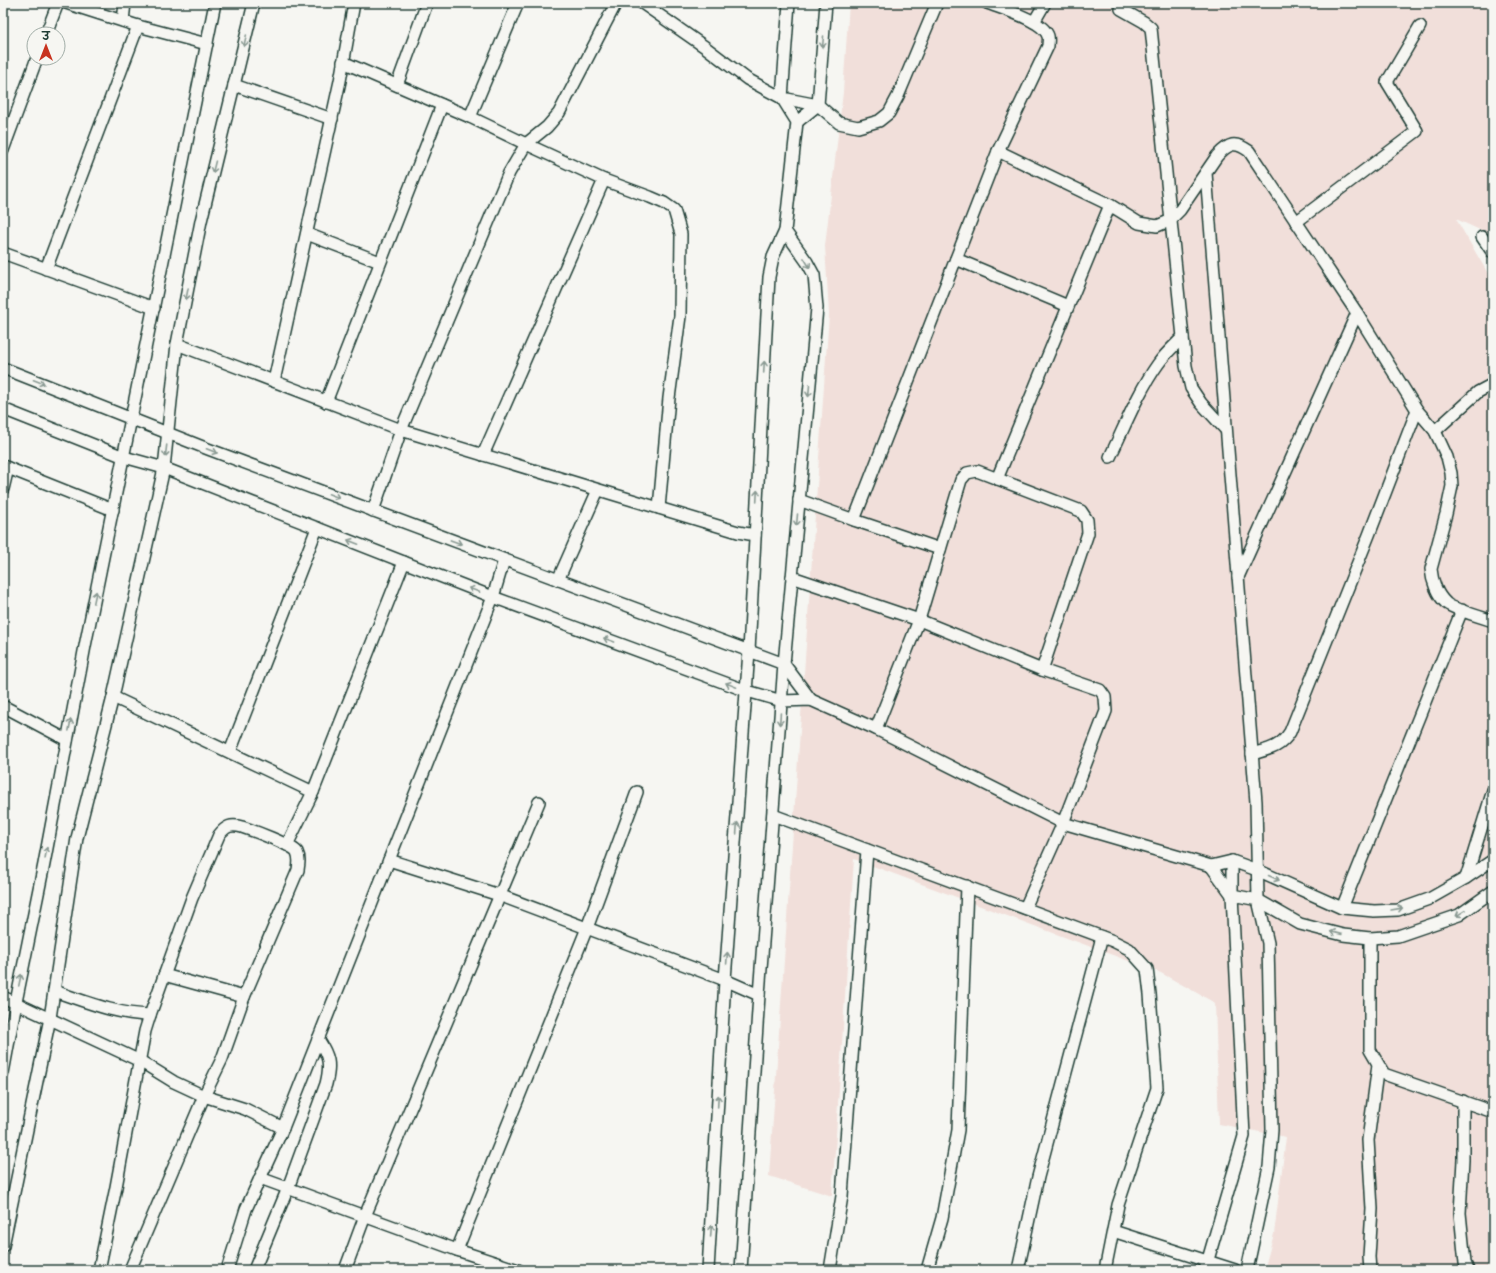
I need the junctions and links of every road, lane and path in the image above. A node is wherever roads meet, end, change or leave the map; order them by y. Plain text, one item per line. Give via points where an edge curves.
1 (58, 3) edge
2 (66, 3) edge
3 (125, 3) edge
4 (215, 3) edge
5 (254, 3) edge
6 (354, 3) edge
7 (427, 3) edge
8 (518, 3) edge
9 (616, 3) edge
10 (642, 3) edge
11 (789, 3) edge
12 (826, 3) edge
13 (937, 3) edge
14 (987, 3) edge
15 (1045, 3) edge
16 (1121, 9) dead end
17 (123, 21) junction
18 (1034, 22) junction
19 (49, 26) edge
20 (138, 26) junction
21 (1420, 26) dead end
22 (207, 44) junction
23 (343, 62) junction
24 (34, 66) edge
25 (234, 85) junction
26 (397, 85) junction
27 (782, 98) junction
28 (442, 105) junction
29 (818, 105) junction
30 (470, 117) junction
31 (332, 119) junction
32 (797, 122) junction
33 (526, 144) junction
34 (3, 150) edge
35 (998, 151) junction
36 (1206, 173) junction
37 (604, 180) junction
38 (1110, 205) junction
39 (1171, 218) junction
40 (1296, 222) junction
41 (785, 231) junction
42 (306, 234) junction
43 (1482, 237) dead end
44 (3, 253) edge
45 (1493, 253) edge
46 (956, 259) junction
47 (380, 262) junction
48 (46, 269) junction
49 (1068, 306) junction
50 (154, 308) junction
51 (1357, 313) junction
52 (1183, 337) junction
53 (177, 344) junction
54 (3, 368) edge
55 (274, 381) junction
56 (1493, 384) edge
57 (326, 402) junction
58 (3, 409) edge
59 (1417, 410) junction
60 (132, 418) junction
61 (401, 430) junction
62 (1226, 430) junction
63 (1436, 431) junction
64 (168, 433) junction
65 (483, 455) junction
66 (124, 457) junction
67 (1110, 457) dead end
68 (5, 467) edge
69 (164, 468) junction
70 (997, 479) junction
71 (3, 489) edge
72 (598, 490) junction
73 (799, 500) junction
74 (659, 508) junction
75 (113, 510) junction
76 (373, 511) junction
77 (854, 520) junction
78 (317, 528) junction
79 (755, 535) junction
80 (940, 549) junction
81 (504, 560) junction
82 (404, 562) junction
83 (792, 577) junction
84 (1238, 578) junction
85 (558, 580) junction
86 (493, 597) junction
87 (1462, 610) junction
88 (919, 620) junction
89 (1493, 621) edge
90 (749, 651) junction
91 (784, 664) junction
92 (1042, 670) junction
93 (747, 691) junction
94 (113, 697) junction
95 (811, 700) junction
96 (782, 701) junction
97 (3, 706) edge
98 (876, 729) junction
99 (67, 740) junction
100 (230, 752) junction
101 (1252, 754) junction
102 (1493, 790) edge
103 (313, 792) junction
104 (637, 792) dead end
105 (539, 802) dead end
106 (773, 815) junction
107 (1063, 823) junction
108 (287, 846) junction
109 (867, 850) junction
110 (389, 860) junction
111 (1493, 860) edge
112 (1232, 861) junction
113 (1211, 866) junction
114 (1257, 870) junction
115 (1466, 878) junction
116 (967, 886) junction
117 (1493, 891) edge
118 (499, 895) junction
119 (1232, 895) junction
120 (1258, 900) junction
121 (1025, 908) junction
122 (1342, 908) junction
123 (587, 928) junction
124 (1102, 937) junction
125 (1370, 938) junction
126 (164, 975) junction
127 (725, 980) junction
128 (54, 992) junction
129 (759, 995) junction
130 (3, 997) edge
131 (244, 997) junction
132 (16, 1002) junction
133 (150, 1015) junction
134 (50, 1018) junction
135 (318, 1039) junction
136 (140, 1061) junction
137 (1378, 1065) junction
138 (3, 1073) edge
139 (204, 1096) junction
140 (1463, 1101) junction
141 (1493, 1112) edge
142 (283, 1128) junction
143 (260, 1178) junction
144 (288, 1188) junction
145 (365, 1216) junction
146 (1113, 1231) junction
147 (3, 1246) edge
148 (458, 1250) junction
149 (1207, 1265) edge
150 (99, 1270) edge
151 (130, 1270) edge
152 (227, 1270) edge
153 (254, 1270) edge
154 (345, 1270) edge
155 (518, 1270) edge
156 (708, 1270) edge
157 (741, 1270) edge
158 (830, 1270) edge
159 (927, 1270) edge
160 (1018, 1270) edge
161 (1105, 1270) edge
162 (1235, 1270) edge
163 (1247, 1270) edge
164 (1370, 1270) edge
165 (1468, 1270) edge

1 - 19 street
2 - 17 street
3 - 17 street
4 - 22 street
5 -> 25 street
6 - 23 street
7 - 26 street
8 - 30 street
9 - 33 street via 558,113 547,127
10 - 27 street via 747,79
11 - 27 street
12 -> 29 street
13 - 29 street via 889,113 879,121 858,127 839,124
14 - 18 street
15 - 18 street
16 - 39 street via 1151,28
17 - 20 street
18 - 35 street via 1044,28 1048,36 1048,46
20 - 22 street
20 - 48 street
21 - 40 street via 1387,82 1416,131
22 - 50 street
23 - 26 street
23 - 31 street
24 - 34 street
25 - 31 street
25 -> 53 street via 201,221
26 - 28 street
27 - 29 street
27 - 32 street
28 - 30 street
28 - 47 street
29 - 32 street
30 - 33 street
31 - 42 street
32 - 41 street
33 - 37 street
33 - 61 street via 510,173
35 - 38 street
35 - 46 street
36 - 39 street via 1180,210
36 - 40 street via 1224,149 1232,144 1240,145 1249,152
36 - 62 street
37 - 65 street
37 - 74 street via 664,203 674,210 682,234 680,316 669,398
38 - 39 street via 1139,223 1157,226
38 - 49 street
39 - 52 street
40 - 51 street
41 -> 73 street via 814,275 817,308
79 -> 41 street via 769,277 773,257
42 - 47 street
42 - 55 street
43 - 45 street
44 - 48 street
46 - 49 street
46 - 77 street
47 - 57 street
48 - 50 street
49 - 70 street
50 - 60 street
51 - 59 street
51 - 84 street
52 - 62 street via 1191,388
52 - 67 street via 1158,363
53 - 55 street
53 - 64 street
54 -> 60 street
55 - 57 street
56 - 63 street via 1478,392
57 - 61 street
58 - 66 street
59 - 63 street
59 - 101 street via 1290,732 1284,742
60 - 64 street
60 - 66 street
61 - 65 street
61 - 76 street
62 - 84 street
63 - 87 street via 1447,457 1452,486 1430,569 1435,586 1446,604
64 -> 69 street
64 -> 76 street
65 - 72 street
66 - 69 street
66 - 75 street
68 - 71 street
68 - 75 street
69 - 78 street
69 - 94 street
70 - 80 street via 977,471 967,473 961,480
70 - 92 street via 1080,511 1087,520 1088,533
72 - 74 street
72 - 85 street
73 - 77 street
73 -> 83 street
74 - 79 street
99 -> 75 street
76 -> 81 street
77 - 80 street
82 -> 78 street
78 - 100 street
79 - 90 street
80 - 88 street
81 - 85 street
81 - 86 street
86 -> 82 street
82 - 103 street
83 - 88 street
83 - 91 street
84 - 101 street
85 - 90 street
93 -> 86 street
86 - 110 street
87 - 89 street
87 - 122 street
88 - 92 street
88 - 98 street
90 - 91 street
90 - 93 street
91 - 95 street
91 - 96 street
92 - 107 street via 1100,690 1105,697 1106,710
93 - 96 street
127 -> 93 street
94 - 100 street
94 - 128 street via 77,838
95 - 96 street
95 - 98 street
96 -> 106 street
97 - 99 street
98 - 107 street
132 -> 99 street
100 - 103 street
101 - 114 street
102 - 115 street
103 - 108 street
104 - 123 street
105 - 118 street
106 - 109 street
106 - 129 street
107 - 113 street
107 - 121 street
108 - 126 street via 242,826 224,828 192,898
108 - 131 street via 296,852 298,870
109 - 116 street
109 - 158 street via 842,1196
110 - 118 street
110 - 135 street
111 - 115 street
112 - 113 street
112 - 114 street
112 - 119 street
113 - 119 street
114 - 120 street
114 -> 122 street
122 -> 115 street via 1398,910 1429,899
116 - 121 street
116 - 159 street via 958,1130 942,1218
117 -> 125 street via 1459,915 1398,936
118 - 123 street
118 - 145 street
119 - 120 street
119 - 149 street via 1244,1136
125 -> 120 street via 1343,935 1300,924
120 - 163 street via 1268,943 1272,1130 1270,1167
121 - 124 street
123 - 127 street
123 - 148 street
124 - 146 street via 1129,949 1147,969 1157,1088 1118,1205
124 - 160 street via 1038,1177
125 - 137 street via 1370,1050
126 - 131 street
126 - 133 street
127 - 129 street
156 -> 127 street
128 - 133 street via 131,1015
128 - 134 street
129 - 157 street
130 - 132 street
131 - 139 street via 222,1059
132 - 134 street
132 - 138 street
133 - 136 street
134 - 136 street
134 - 147 street
135 - 142 street
135 - 144 street via 330,1063 329,1072
136 - 139 street via 174,1082
136 - 150 street
137 - 140 street via 1384,1074
137 - 164 street via 1368,1140 1372,1209
139 - 142 street via 245,1109
139 - 151 street
140 - 141 street
140 - 165 street via 1460,1213
142 - 143 street
143 - 144 street
143 - 152 street via 246,1209
144 - 145 street
144 - 153 street
145 - 148 street
145 - 154 street
146 - 149 street
146 - 161 street
148 - 155 street
149 - 162 street

